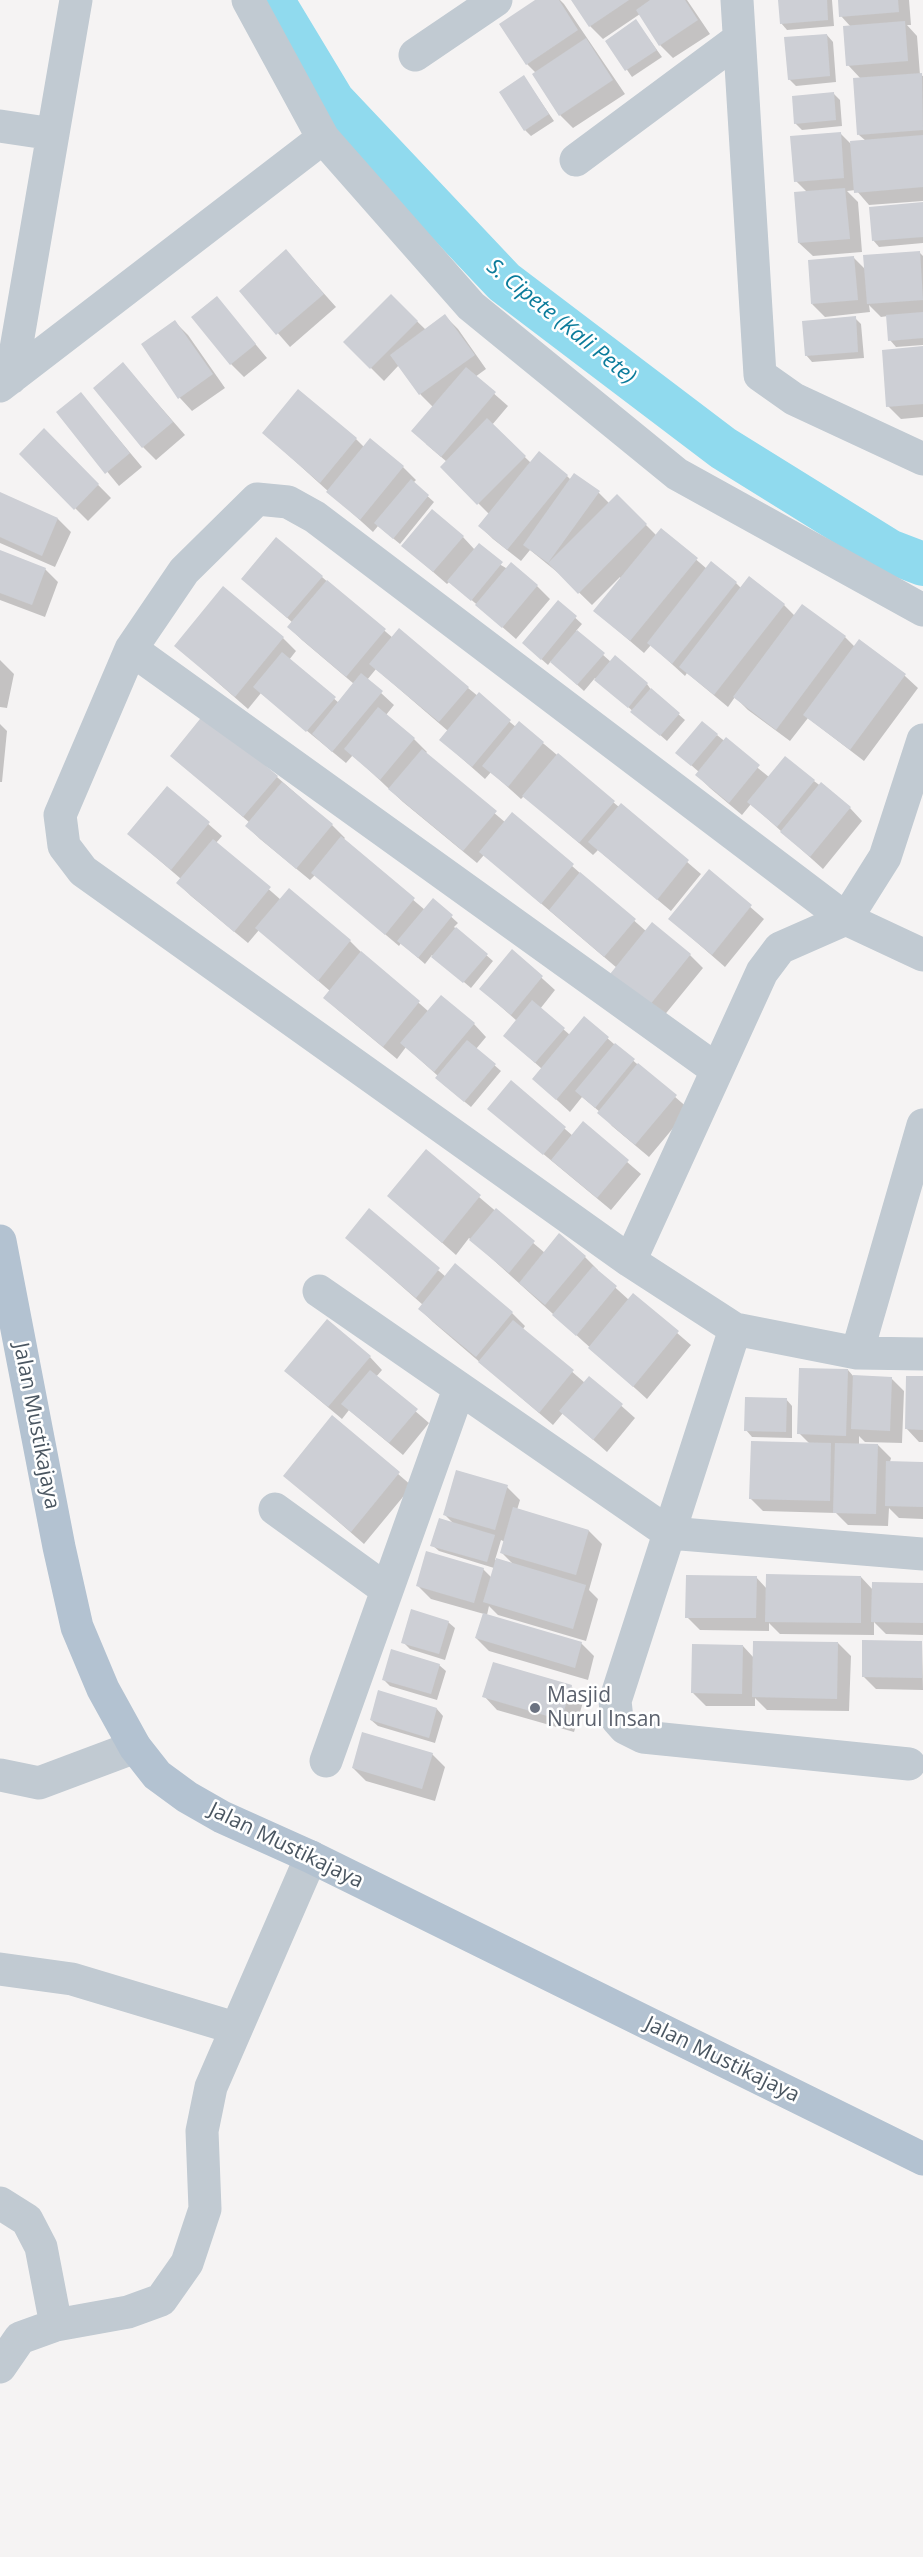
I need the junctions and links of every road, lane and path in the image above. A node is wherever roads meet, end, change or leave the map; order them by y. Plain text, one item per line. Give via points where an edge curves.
1 (76, 0) edge
2 (248, 0) edge
3 (496, 0) edge
4 (737, 0) edge
5 (739, 39) junction
6 (415, 55) dead end
7 (0, 126) edge
8 (53, 134) junction
9 (323, 138) junction
10 (576, 160) dead end
11 (5, 382) edge
12 (923, 459) edge
13 (923, 610) edge
14 (131, 649) junction
15 (923, 741) edge
16 (846, 919) junction
17 (923, 955) edge
18 (717, 1070) junction
19 (920, 1143) edge
20 (0, 1241) edge
21 (630, 1261) junction
22 (319, 1291) dead end
23 (735, 1329) junction
24 (857, 1353) junction
25 (923, 1354) edge
26 (459, 1389) junction
27 (274, 1509) dead end
28 (669, 1533) junction
29 (923, 1554) edge
30 (387, 1590) junction
31 (135, 1746) junction
32 (326, 1761) dead end
33 (909, 1764) dead end
34 (0, 1775) edge
35 (311, 1857) junction
36 (0, 1969) edge
37 (235, 2028) junction
38 (923, 2159) edge
39 (0, 2203) edge
40 (56, 2325) junction
41 (0, 2366) edge

1 - 8 street
2 - 9 street
3 - 6 street
4 - 5 street
5 - 10 street
5 - 12 street via 760,375 794,399
7 - 8 street
8 - 11 street
9 - 11 street
9 - 13 street via 471,306 677,474
14 - 16 street via 184,571 257,499 288,502 325,524
14 - 18 street
14 - 21 street via 60,815 64,846 82,872
15 - 16 street via 885,857
16 - 17 street
16 - 18 street via 780,948 762,972
18 - 21 street
19 - 24 street
20 - 31 main road, Jalan Mustikajaya via 77,1628 103,1689
21 - 23 street
22 - 26 street
23 - 24 street
23 - 28 street
24 - 25 street
26 - 28 street
26 - 30 street
27 - 30 street
28 - 29 street
28 - 33 street via 615,1701 617,1719 625,1728 643,1737
30 - 32 street
31 - 34 street via 39,1783
31 - 35 main road, Jalan Mustikajaya via 157,1775 187,1797
35 - 37 street
35 - 38 main road, Jalan Mustikajaya
36 - 37 street via 72,1979
37 - 40 street via 211,2087 202,2131 205,2209 187,2263 161,2300 128,2312
39 - 40 street via 27,2220 41,2247
40 - 41 street via 20,2337

